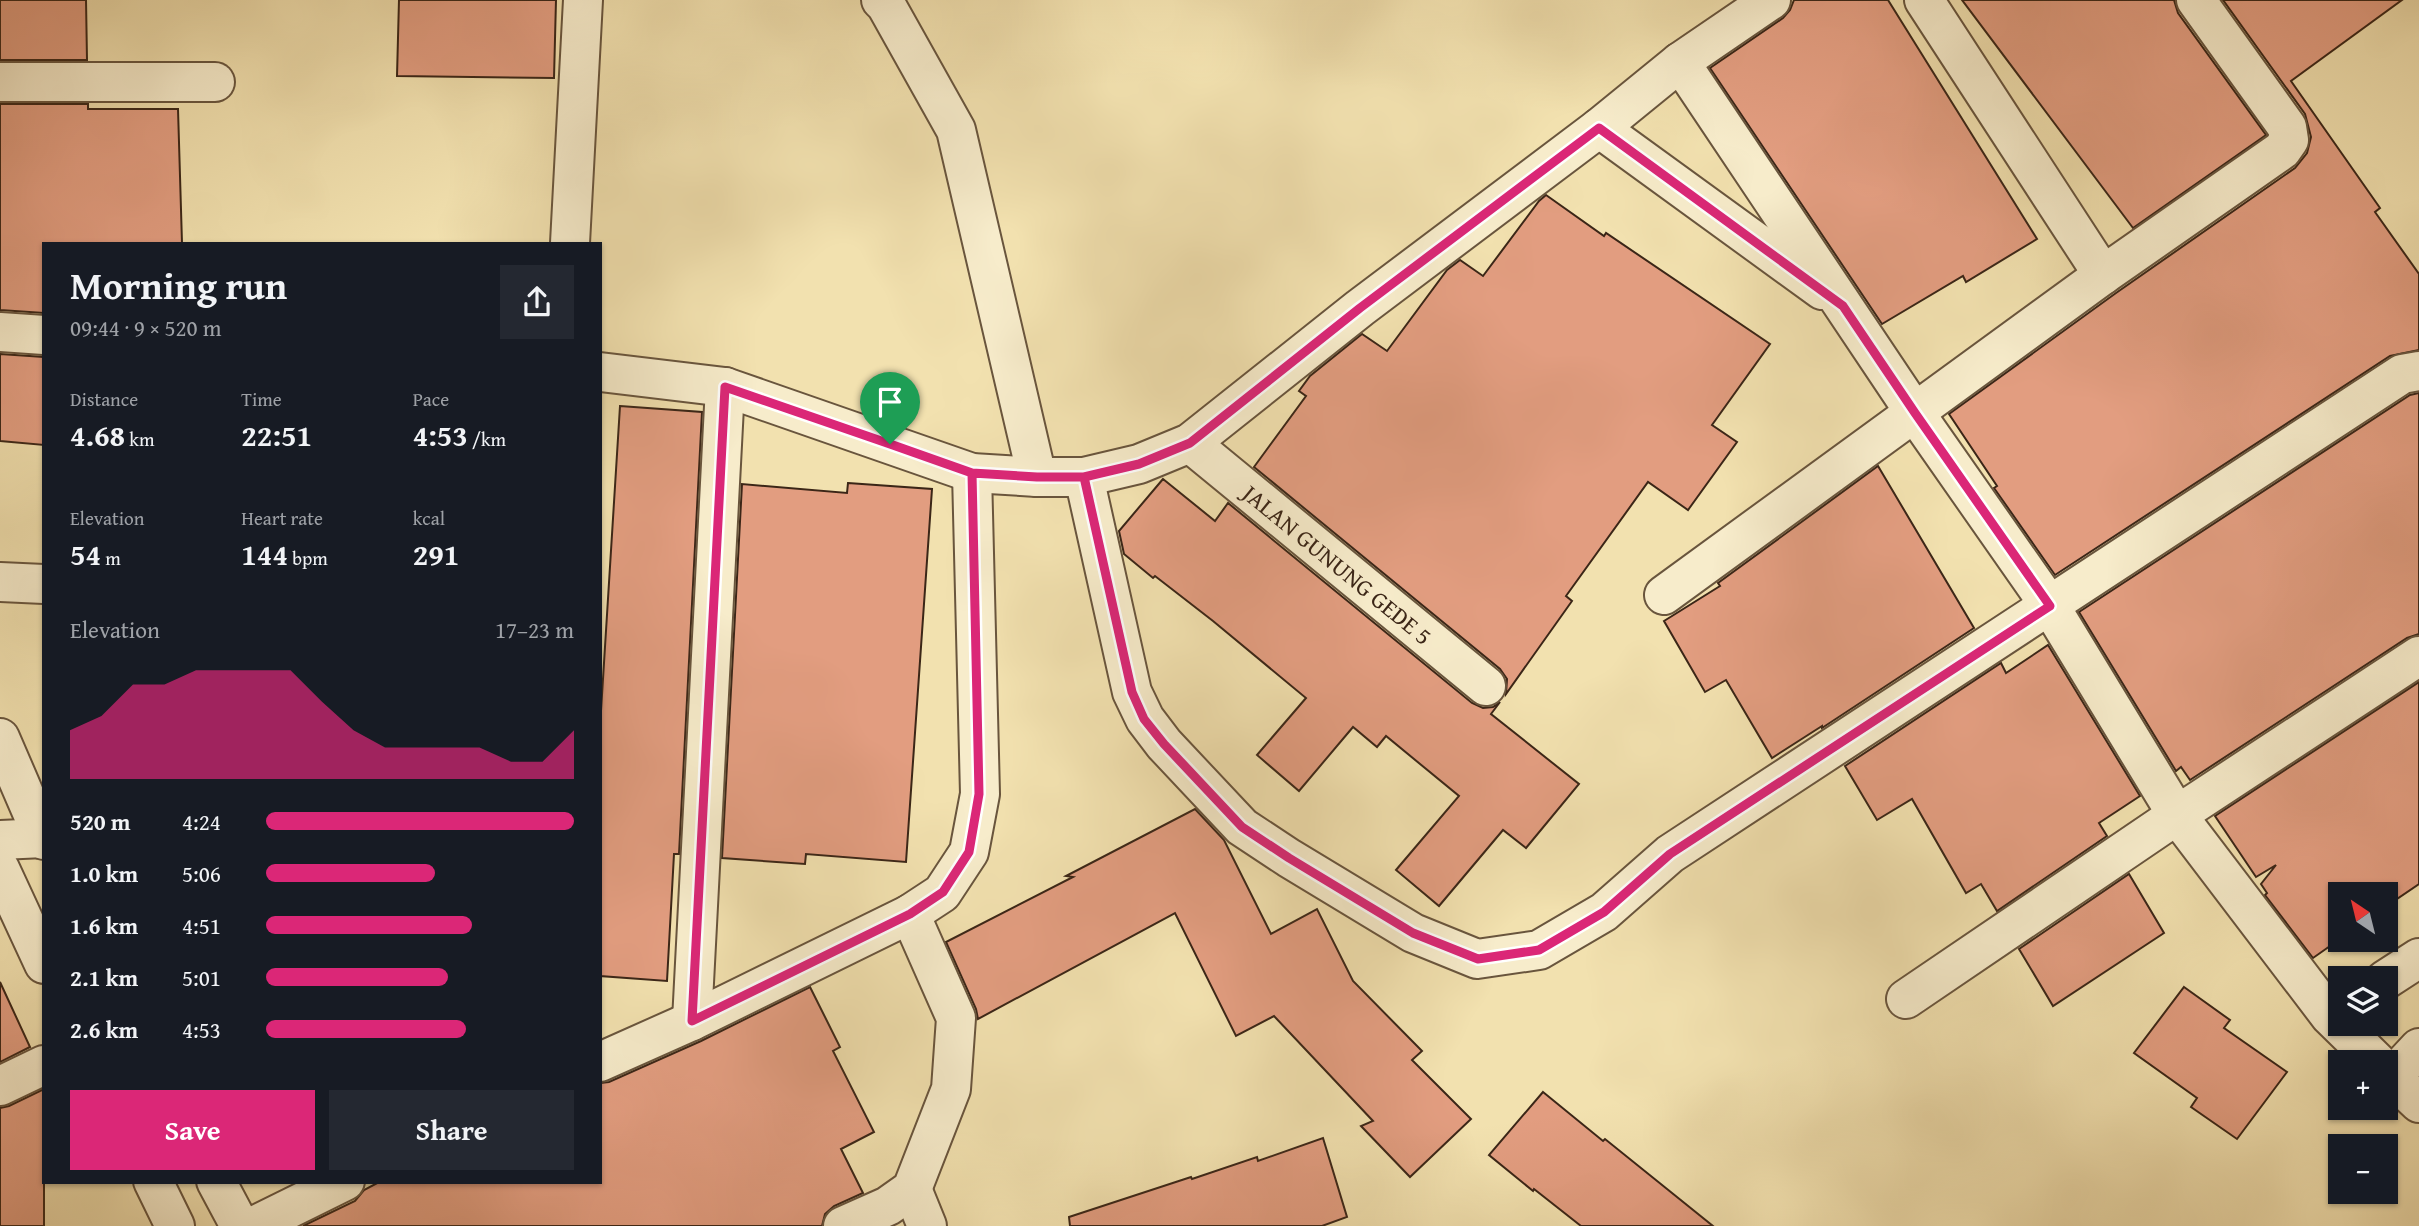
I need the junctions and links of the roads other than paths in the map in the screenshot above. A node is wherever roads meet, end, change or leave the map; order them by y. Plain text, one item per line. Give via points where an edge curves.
1 (583, 0) edge
2 (881, 0) edge
3 (1771, 0) edge
4 (1924, 0) edge
5 (2196, 0) edge
6 (1680, 62) junction
7 (0, 82) edge
8 (215, 82) dead end
9 (1599, 128) junction
10 (570, 242) edge
11 (2103, 275) junction
12 (1843, 306) junction
13 (0, 331) edge
14 (42, 335) edge
15 (2419, 371) edge
16 (602, 372) edge
17 (725, 387) junction
18 (1915, 413) junction
19 (1190, 443) junction
20 (972, 473) junction
21 (1037, 477) junction
22 (1084, 477) junction
23 (0, 582) edge
24 (42, 584) edge
25 (1664, 595) dead end
26 (2050, 606) junction
27 (2419, 656) edge
28 (1486, 686) dead end
29 (0, 738) edge
30 (2177, 815) junction
31 (42, 837) edge
32 (0, 839) edge
33 (42, 839) edge
34 (0, 869) edge
35 (910, 914) junction
36 (2419, 958) edge
37 (42, 960) edge
38 (2398, 972) edge
39 (1906, 999) dead end
40 (2328, 1004) edge
41 (692, 1021) junction
42 (2355, 1036) edge
43 (2419, 1048) edge
44 (2367, 1050) edge
45 (602, 1061) edge
46 (2398, 1061) edge
47 (42, 1066) edge
48 (2398, 1083) edge
49 (0, 1086) edge
50 (2419, 1103) edge
51 (154, 1184) edge
52 (218, 1184) edge
53 (339, 1184) edge
54 (912, 1189) junction
55 (175, 1226) edge
56 (240, 1226) edge
57 (254, 1226) edge
58 (843, 1226) edge
59 (927, 1226) edge

1 - 10 street
2 - 21 street via 956,130
3 - 6 street
4 - 11 street
5 - 11 street via 2287,127 2288,140 2282,150
6 - 9 street
6 - 12 street
7 - 8 street
9 - 12 street
9 - 19 street
11 - 18 street
12 - 18 street
13 - 14 street
15 - 26 street via 2402,374
16 - 17 street
17 - 20 street
17 - 41 street
18 - 25 street
18 - 26 street
19 - 22 street via 1139,464
19 - 28 street, JALAN GUNUNG GEDE 5
20 - 21 street
20 - 35 street via 979,794 969,852 943,892
21 - 22 street
22 - 26 street via 1132,692 1144,719 1164,744 1242,827 1413,933 1478,959 1539,950 1604,912 1670,854
23 - 24 street
26 - 30 street
27 - 30 street
29 - 31 street
30 - 39 street
30 - 40 street
32 - 33 street
34 - 37 street
35 - 41 street
35 - 54 street via 956,1018 951,1089
36 - 38 street
41 - 45 street
42 - 44 street
43 - 46 street
47 - 49 street
48 - 50 street
51 - 55 street
52 - 56 street
53 - 57 street
54 - 58 street via 888,1206
54 - 59 street

